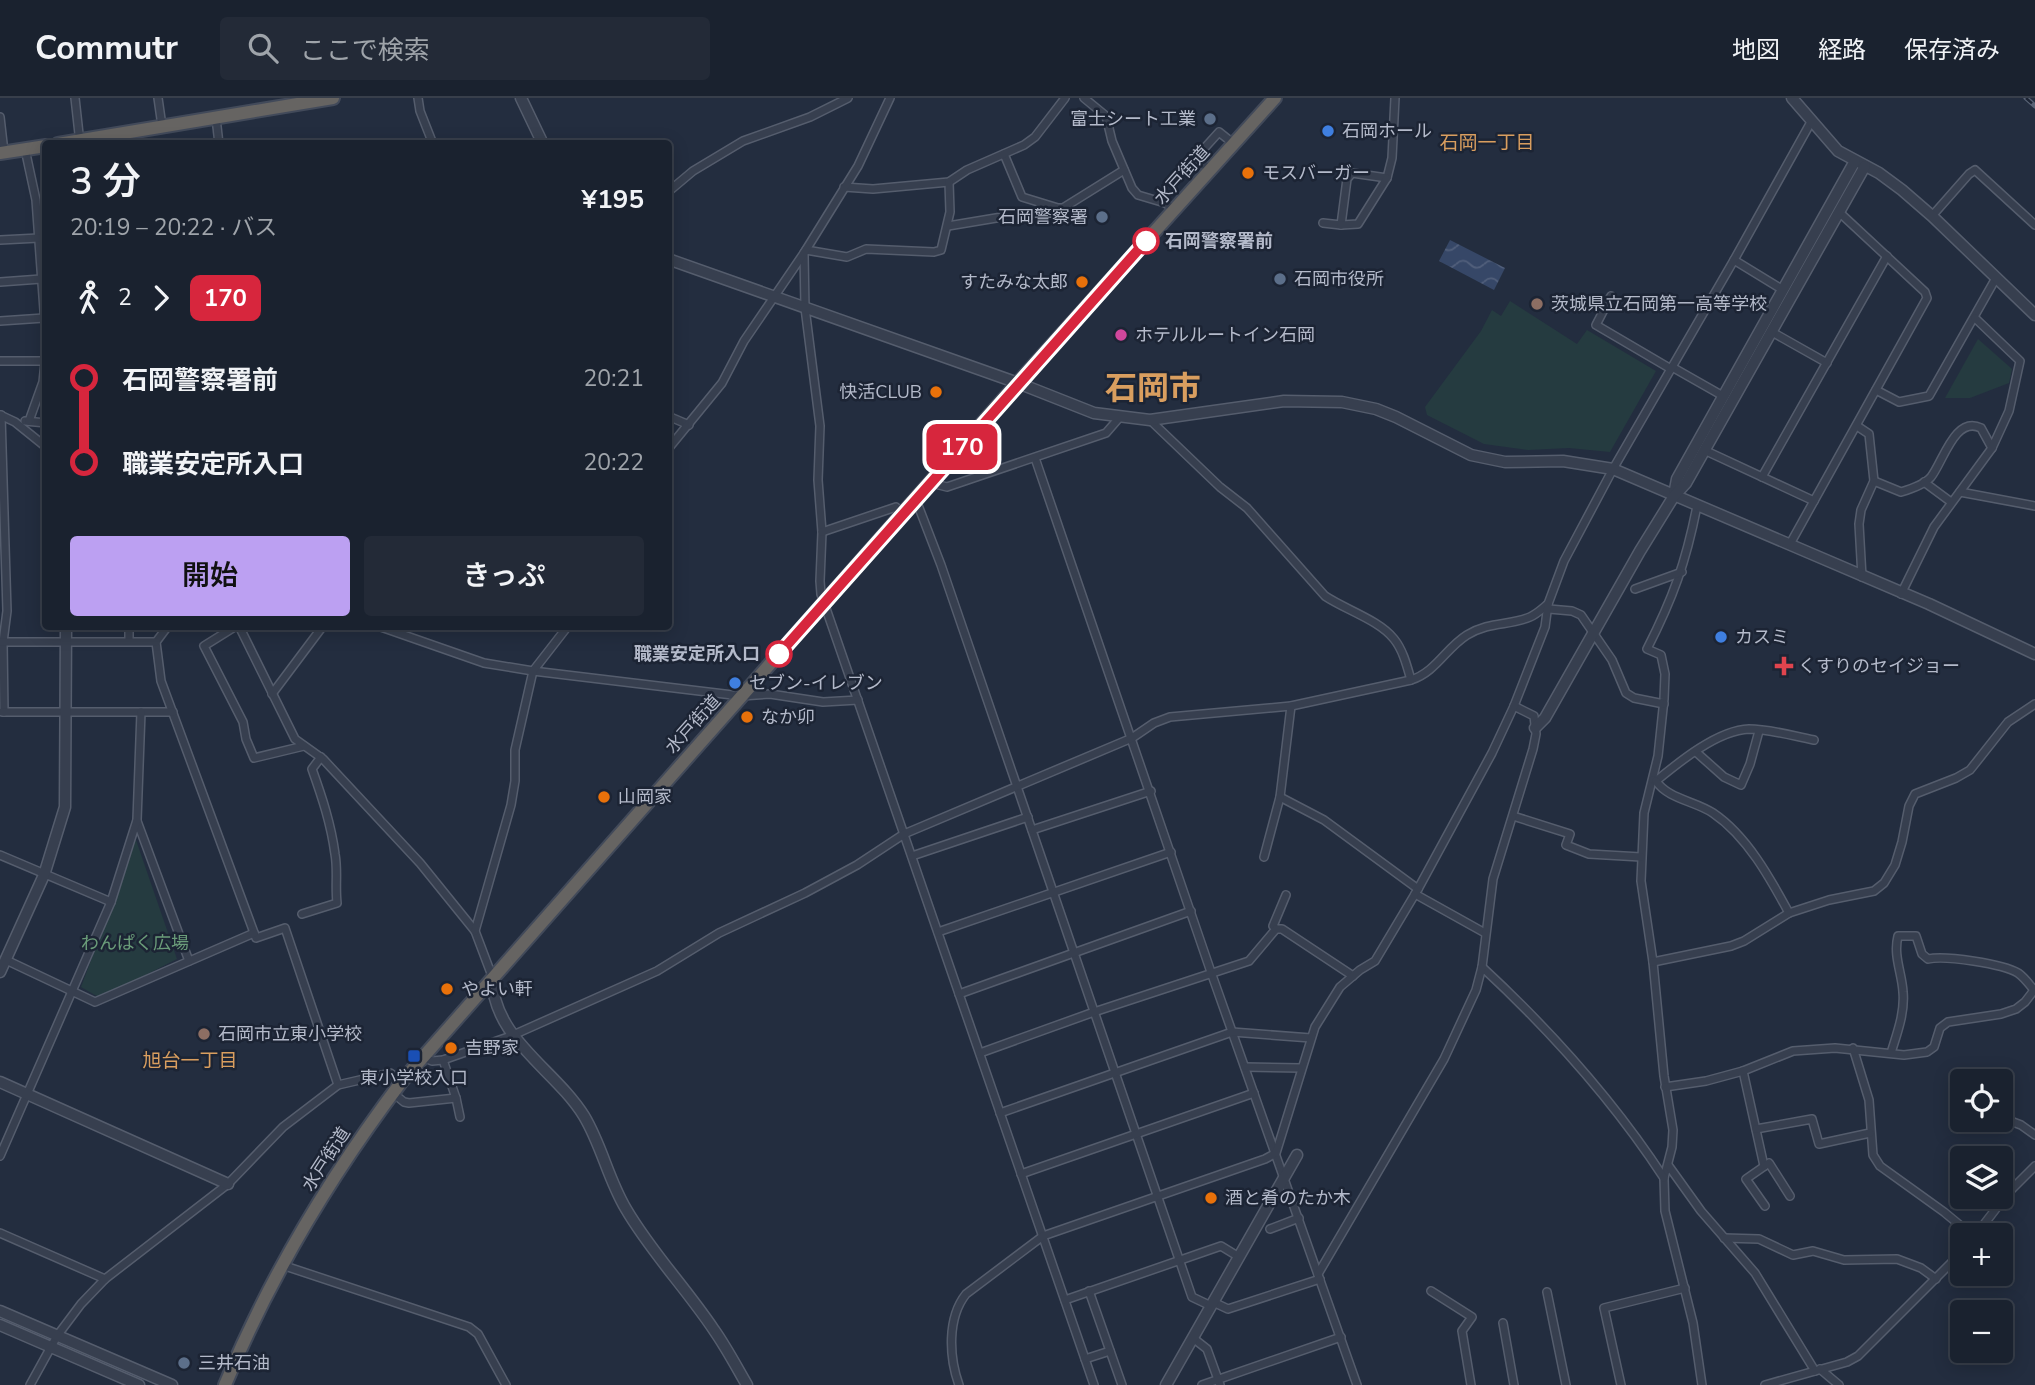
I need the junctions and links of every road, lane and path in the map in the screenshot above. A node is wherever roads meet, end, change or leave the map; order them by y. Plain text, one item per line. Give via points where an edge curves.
1 (75, 98) edge
2 (158, 98) edge
3 (333, 98) edge
4 (418, 98) edge
5 (521, 98) edge
6 (848, 98) edge
7 (890, 98) edge
8 (1065, 98) edge
9 (1084, 98) edge
10 (1275, 98) edge
11 (1395, 98) edge
12 (1791, 98) edge
13 (0, 117) edge
14 (216, 118) junction
15 (1811, 122) junction
16 (162, 126) junction
17 (82, 140) edge
18 (88, 140) edge
19 (219, 140) edge
20 (431, 140) edge
21 (541, 140) edge
22 (1234, 144) junction
23 (42, 146) edge
24 (25, 149) junction
25 (2, 153) edge
26 (1004, 153) junction
27 (1860, 164) junction
28 (1124, 170) junction
29 (1210, 170) junction
30 (1387, 178) junction
31 (949, 182) junction
32 (844, 187) junction
33 (672, 189) edge
34 (1175, 210) junction
35 (1839, 212) junction
36 (1002, 216) dead end
37 (1932, 216) junction
38 (1323, 223) dead end
39 (1341, 225) junction
40 (2035, 225) edge
41 (948, 226) junction
42 (39, 238) junction
43 (0, 240) edge
44 (805, 251) junction
45 (1887, 256) junction
46 (672, 260) edge
47 (1734, 260) junction
48 (1996, 278) junction
49 (41, 279) junction
50 (0, 282) edge
51 (1783, 290) junction
52 (42, 292) edge
53 (1611, 296) dead end
54 (774, 297) junction
55 (805, 309) junction
56 (2035, 315) edge
57 (42, 318) edge
58 (1975, 318) junction
59 (0, 321) edge
60 (1772, 332) junction
61 (0, 361) edge
62 (42, 361) edge
63 (1827, 363) junction
64 (1671, 368) junction
65 (1018, 383) junction
66 (42, 385) edge
67 (1877, 390) junction
68 (1723, 396) junction
69 (1, 415) edge
70 (672, 418) edge
71 (1119, 418) junction
72 (1150, 420) junction
73 (29, 421) junction
74 (15, 422) junction
75 (42, 423) edge
76 (689, 425) junction
77 (1857, 426) junction
78 (42, 444) edge
79 (672, 444) edge
80 (1992, 449) junction
81 (1704, 450) junction
82 (1035, 458) junction
83 (1612, 469) junction
84 (1762, 477) junction
85 (1874, 481) junction
86 (1924, 482) junction
87 (931, 483) junction
88 (1960, 492) junction
89 (1674, 496) junction
90 (916, 500) junction
91 (1814, 500) junction
92 (1951, 502) junction
93 (1698, 506) junction
94 (2035, 506) edge
95 (2, 511) edge
96 (903, 515) junction
97 (822, 533) junction
98 (1790, 544) junction
99 (1682, 572) junction
100 (1863, 577) junction
101 (1635, 589) dead end
102 (1901, 594) junction
103 (824, 604) junction
104 (1549, 607) junction
105 (66, 630) edge
106 (129, 630) edge
107 (165, 630) edge
108 (230, 630) edge
109 (239, 630) edge
110 (320, 630) edge
111 (389, 630) edge
112 (565, 630) edge
113 (1594, 635) junction
114 (129, 641) junction
115 (1, 642) edge
116 (156, 642) junction
117 (66, 643) junction
118 (2035, 654) edge
119 (533, 671) junction
120 (1411, 680) junction
121 (272, 694) junction
122 (741, 696) junction
123 (858, 700) junction
124 (1664, 704) junction
125 (2035, 704) edge
126 (1291, 706) junction
127 (1514, 706) junction
128 (2, 712) edge
129 (141, 712) junction
130 (173, 712) junction
131 (67, 713) junction
132 (1535, 728) junction
133 (1759, 730) junction
134 (1132, 738) junction
135 (1814, 740) dead end
136 (304, 746) junction
137 (1696, 752) junction
138 (321, 757) junction
139 (1654, 781) junction
140 (1018, 787) junction
141 (1151, 791) junction
142 (1280, 797) junction
143 (1513, 816) junction
144 (1028, 817) junction
145 (136, 820) junction
146 (1032, 830) junction
147 (904, 834) junction
148 (1171, 852) junction
149 (0, 855) edge
150 (912, 856) junction
151 (1264, 857) dead end
152 (1641, 857) junction
153 (44, 875) junction
154 (1052, 891) junction
155 (1416, 892) junction
156 (1286, 895) dead end
157 (111, 902) junction
158 (1191, 911) junction
159 (1789, 913) junction
160 (302, 914) dead end
161 (1276, 929) junction
162 (475, 931) junction
163 (938, 932) junction
164 (254, 933) junction
165 (1485, 933) junction
166 (1073, 952) junction
167 (5, 960) junction
168 (189, 961) junction
169 (1653, 962) junction
170 (1482, 967) junction
171 (0, 972) edge
172 (1212, 975) junction
173 (492, 976) junction
174 (1353, 976) junction
175 (2035, 989) edge
176 (72, 992) junction
177 (959, 993) junction
178 (1094, 1012) junction
179 (1232, 1032) junction
180 (511, 1036) junction
181 (1311, 1038) junction
182 (1853, 1048) junction
183 (1891, 1053) junction
184 (980, 1054) junction
185 (423, 1056) junction
186 (443, 1060) junction
187 (1245, 1067) junction
188 (1300, 1068) junction
189 (1743, 1070) junction
190 (1115, 1073) junction
191 (402, 1081) junction
192 (0, 1082) edge
193 (338, 1085) junction
194 (1665, 1087) junction
195 (393, 1093) junction
196 (1254, 1093) junction
197 (28, 1094) junction
198 (456, 1098) junction
199 (1000, 1113) junction
200 (460, 1117) dead end
201 (2013, 1122) edge
202 (1756, 1129) junction
203 (1870, 1133) junction
204 (1135, 1134) junction
205 (2035, 1135) edge
206 (1276, 1153) junction
207 (0, 1156) edge
208 (1297, 1156) dead end
209 (1668, 1165) junction
210 (1764, 1166) junction
211 (2035, 1166) edge
212 (1021, 1174) junction
213 (1284, 1177) junction
214 (1664, 1178) junction
215 (228, 1184) junction
216 (1790, 1196) dead end
217 (1158, 1197) junction
218 (1765, 1206) dead end
219 (1299, 1219) junction
220 (1958, 1223) edge
221 (1984, 1223) edge
222 (1270, 1229) dead end
223 (0, 1233) edge
224 (1043, 1236) junction
225 (1724, 1238) junction
226 (1239, 1257) junction
227 (1179, 1261) junction
228 (1950, 1264) edge
229 (282, 1265) junction
230 (1319, 1276) junction
231 (105, 1279) junction
232 (1936, 1279) junction
233 (1685, 1288) junction
234 (1090, 1291) junction
235 (1432, 1291) dead end
236 (1547, 1292) dead end
237 (1065, 1300) junction
238 (1212, 1304) junction
239 (0, 1311) edge
240 (1503, 1323) dead end
241 (0, 1325) edge
242 (57, 1336) junction
243 (1341, 1337) junction
244 (1193, 1338) junction
245 (51, 1347) junction
246 (1110, 1351) junction
247 (1085, 1359) junction
248 (1817, 1370) junction
249 (1093, 1381) edge
250 (1219, 1382) edge
251 (1167, 1384) edge
252 (30, 1385) edge
253 (139, 1385) edge
254 (173, 1385) edge
255 (225, 1385) edge
256 (506, 1385) edge
257 (747, 1385) edge
258 (959, 1385) edge
259 (1084, 1385) edge
260 (1122, 1385) edge
261 (1202, 1385) edge
262 (1356, 1385) edge
263 (1471, 1385) edge
264 (1514, 1385) edge
265 (1566, 1385) edge
266 (1621, 1385) edge
267 (1702, 1385) edge
268 (1765, 1385) edge
269 (1839, 1385) edge

1 - 17 street
2 - 16 street
3 - 14 highway
4 - 20 street
5 - 21 street
6 - 33 street via 743,141
7 - 32 street
8 - 26 street via 1035,137
9 - 28 street via 1106,116
10 - 22 highway, 水戸街道
11 - 30 street
12 - 15 street
13 - 25 street
14 - 16 highway
14 - 19 street
15 - 27 street via 1838,151
15 - 47 street
16 - 18 highway
22 - 29 highway, 水戸街道
22 - 29 street via 1219,132 1200,153 1200,161
23 - 24 highway
24 - 25 highway
24 - 42 street via 34,183
26 - 28 street via 1022,197 1058,208
26 - 31 street
27 - 35 street
27 - 37 street via 1888,179
27 - 51 street
28 - 34 street via 1138,195
29 - 34 highway, 水戸街道
30 - 39 street via 1358,223
30 - 39 street via 1352,173
31 - 32 street
31 - 41 street
32 - 44 street
34 - 65 highway, 水戸街道
35 - 45 street
35 - 60 street
36 - 41 street
37 - 40 street via 1975,170
37 - 48 street
38 - 39 street
41 - 44 street via 942,250 934,252 866,249 847,257
42 - 43 street
42 - 49 street
44 - 54 street
44 - 55 street
45 - 63 street
45 - 67 street via 1927,298
46 - 54 street
47 - 51 street
47 - 64 street
48 - 56 street
48 - 58 street
49 - 50 street
49 - 52 street
51 - 68 street
53 - 64 street via 1596,325
54 - 55 street
54 - 76 street via 715,394
55 - 65 street
55 - 97 street via 820,426
57 - 59 street
58 - 67 street via 1929,396 1899,402
58 - 80 street via 2020,361 2009,411
60 - 63 street
60 - 81 street
61 - 62 street
63 - 84 street
64 - 68 street
64 - 83 street
65 - 71 street via 1083,410
65 - 87 highway, 水戸街道
66 - 73 street
67 - 77 street
68 - 89 street via 1677,479
69 - 74 street
69 - 95 street
70 - 76 street
71 - 72 street
71 - 82 street via 1106,433
72 - 83 street via 1284,401 1342,402 1396,417 1471,455 1505,462 1563,461
72 - 120 street via 1247,508 1325,596 1394,639
73 - 74 street
73 - 75 street
74 - 78 street
76 - 79 street
77 - 85 street via 1869,434
77 - 91 street
80 - 86 street via 1981,428 1965,427
80 - 88 street
81 - 84 street
81 - 89 street
82 - 87 street via 947,487
82 - 134 street
83 - 89 street
83 - 104 street via 1564,561
84 - 91 street
85 - 86 street via 1901,492
85 - 100 street via 1859,524
86 - 92 street
87 - 90 highway, 水戸街道
88 - 92 street
88 - 94 street
89 - 93 street
89 - 113 street
90 - 96 highway, 水戸街道
90 - 140 street
91 - 98 street
92 - 102 street
93 - 98 street
93 - 99 street
95 - 115 street via 7,611
96 - 97 street via 896,507
96 - 103 highway, 水戸街道
97 - 103 street
98 - 100 street
99 - 101 street
99 - 124 street via 1647,649 1661,655
100 - 102 street
102 - 118 street
103 - 122 highway, 水戸街道
103 - 123 street
104 - 113 street via 1581,615
104 - 120 street via 1523,620 1494,623 1465,636 1423,676
104 - 127 street
105 - 117 street
106 - 114 street
107 - 116 street
108 - 136 street via 204,646 243,722 254,758
109 - 121 street
110 - 121 street
111 - 119 street via 484,663
112 - 119 street
113 - 124 street via 1612,660 1626,693
113 - 132 street
114 - 116 street
114 - 117 street
115 - 117 street
115 - 128 street
116 - 130 street via 161,681
117 - 131 street
119 - 122 street
119 - 162 street via 515,750 512,805
120 - 126 street
121 - 136 street via 295,739
122 - 123 street
122 - 173 highway, 水戸街道
123 - 147 street
124 - 139 street
125 - 159 street via 2008,723 1970,770 1915,794 1895,865 1884,883 1874,891
126 - 134 street via 1170,717
126 - 142 street
127 - 132 street via 1534,716
127 - 155 street
128 - 131 street
129 - 130 street
129 - 131 street
129 - 145 street
130 - 164 street
131 - 153 street via 65,807
132 - 143 street
133 - 135 street
133 - 137 street via 1728,732
133 - 137 street via 1741,785 1724,777
134 - 140 street
134 - 141 street
136 - 138 street
137 - 139 street
138 - 160 street via 312,769 331,825 337,903
138 - 162 street via 420,863
139 - 152 street via 1643,813
139 - 159 street via 1731,828
140 - 144 street
140 - 147 street
141 - 146 street
141 - 148 street
142 - 151 street
142 - 155 street via 1324,820
143 - 152 street via 1570,834 1566,845 1589,854
143 - 165 street via 1493,879
144 - 146 street
144 - 150 street
145 - 157 street
145 - 168 street
146 - 154 street
147 - 150 street
147 - 180 street via 857,865 719,933 657,971
148 - 154 street
148 - 158 street
149 - 153 street
150 - 163 street
152 - 169 street
153 - 157 street
153 - 167 street
154 - 163 street
154 - 166 street
155 - 165 street
155 - 174 street via 1375,961
156 - 161 street via 1273,926
157 - 176 street
158 - 166 street
158 - 172 street
159 - 169 street via 1731,946
161 - 172 street via 1249,961
161 - 174 street
162 - 173 street
163 - 177 street
164 - 168 street
164 - 193 street via 257,939 285,928
165 - 170 street
166 - 177 street
166 - 178 street
167 - 171 street
167 - 176 street
168 - 176 street via 107,999 94,1002
169 - 194 street
170 - 214 street via 1572,1057 1638,1138
170 - 230 street via 1444,1059
172 - 178 street
172 - 179 street
173 - 180 street via 492,988
173 - 185 highway, 水戸街道
174 - 181 street via 1340,988
175 - 183 street via 2016,1009 1948,1022 1927,1052
175 - 183 street via 2018,973 1975,960 1928,959 1916,936 1898,936 1903,994
176 - 197 street
177 - 184 street
178 - 184 street
178 - 190 street
179 - 181 street
179 - 187 street
179 - 190 street
180 - 186 street
180 - 257 street via 560,1085 583,1116 627,1210 713,1329
181 - 188 street
182 - 183 street
182 - 189 street via 1784,1053
182 - 203 street via 1869,1100
184 - 199 street
185 - 186 street
185 - 191 highway, 水戸街道
186 - 198 street
187 - 188 street
187 - 196 street
188 - 206 street
189 - 194 street
189 - 202 street
190 - 199 street
190 - 204 street
191 - 193 street via 390,1073
191 - 195 highway, 水戸街道
192 - 197 street
193 - 215 street via 283,1127
194 - 209 street via 1673,1130
195 - 198 street via 409,1103
195 - 229 highway, 水戸街道 via 326,1190
196 - 204 street
196 - 206 street
197 - 207 street
197 - 215 street
198 - 200 street
199 - 212 street
201 - 205 street
202 - 203 street via 1812,1119 1819,1144
202 - 210 street
203 - 220 street via 1873,1155 1880,1166
204 - 212 street
204 - 217 street
206 - 213 street
206 - 217 street
208 - 213 street
209 - 214 street
209 - 225 street
210 - 216 street via 1769,1163
210 - 218 street via 1746,1179
211 - 221 street
212 - 224 street
213 - 219 street
213 - 226 street
214 - 233 street via 1665,1211
215 - 231 street
217 - 224 street
217 - 227 street
219 - 222 street
219 - 230 street
223 - 231 street
224 - 237 street
224 - 258 street via 959,1303 952,1352
225 - 232 street via 1759,1239 1793,1255 1813,1251 1844,1260 1897,1259
225 - 248 street via 1755,1273
226 - 227 street via 1220,1246
226 - 238 street
227 - 234 street
227 - 238 street via 1192,1297
228 - 232 street
229 - 255 highway, 水戸街道
229 - 256 street via 469,1327 478,1334
230 - 238 street via 1228,1309
230 - 243 street
231 - 242 street
232 - 248 street via 1858,1356
233 - 266 street via 1604,1308
233 - 267 street
234 - 237 street
234 - 246 street
235 - 263 street via 1472,1317 1462,1331
236 - 265 street
237 - 247 street
238 - 244 street
239 - 242 street
240 - 264 street
241 - 245 street
242 - 245 street
242 - 254 street
243 - 250 street
243 - 262 street
244 - 250 street via 1207,1349
244 - 251 street
245 - 252 street
245 - 253 street
246 - 247 street
246 - 260 street
247 - 249 street
248 - 268 street
248 - 269 street
249 - 259 street
250 - 261 street

